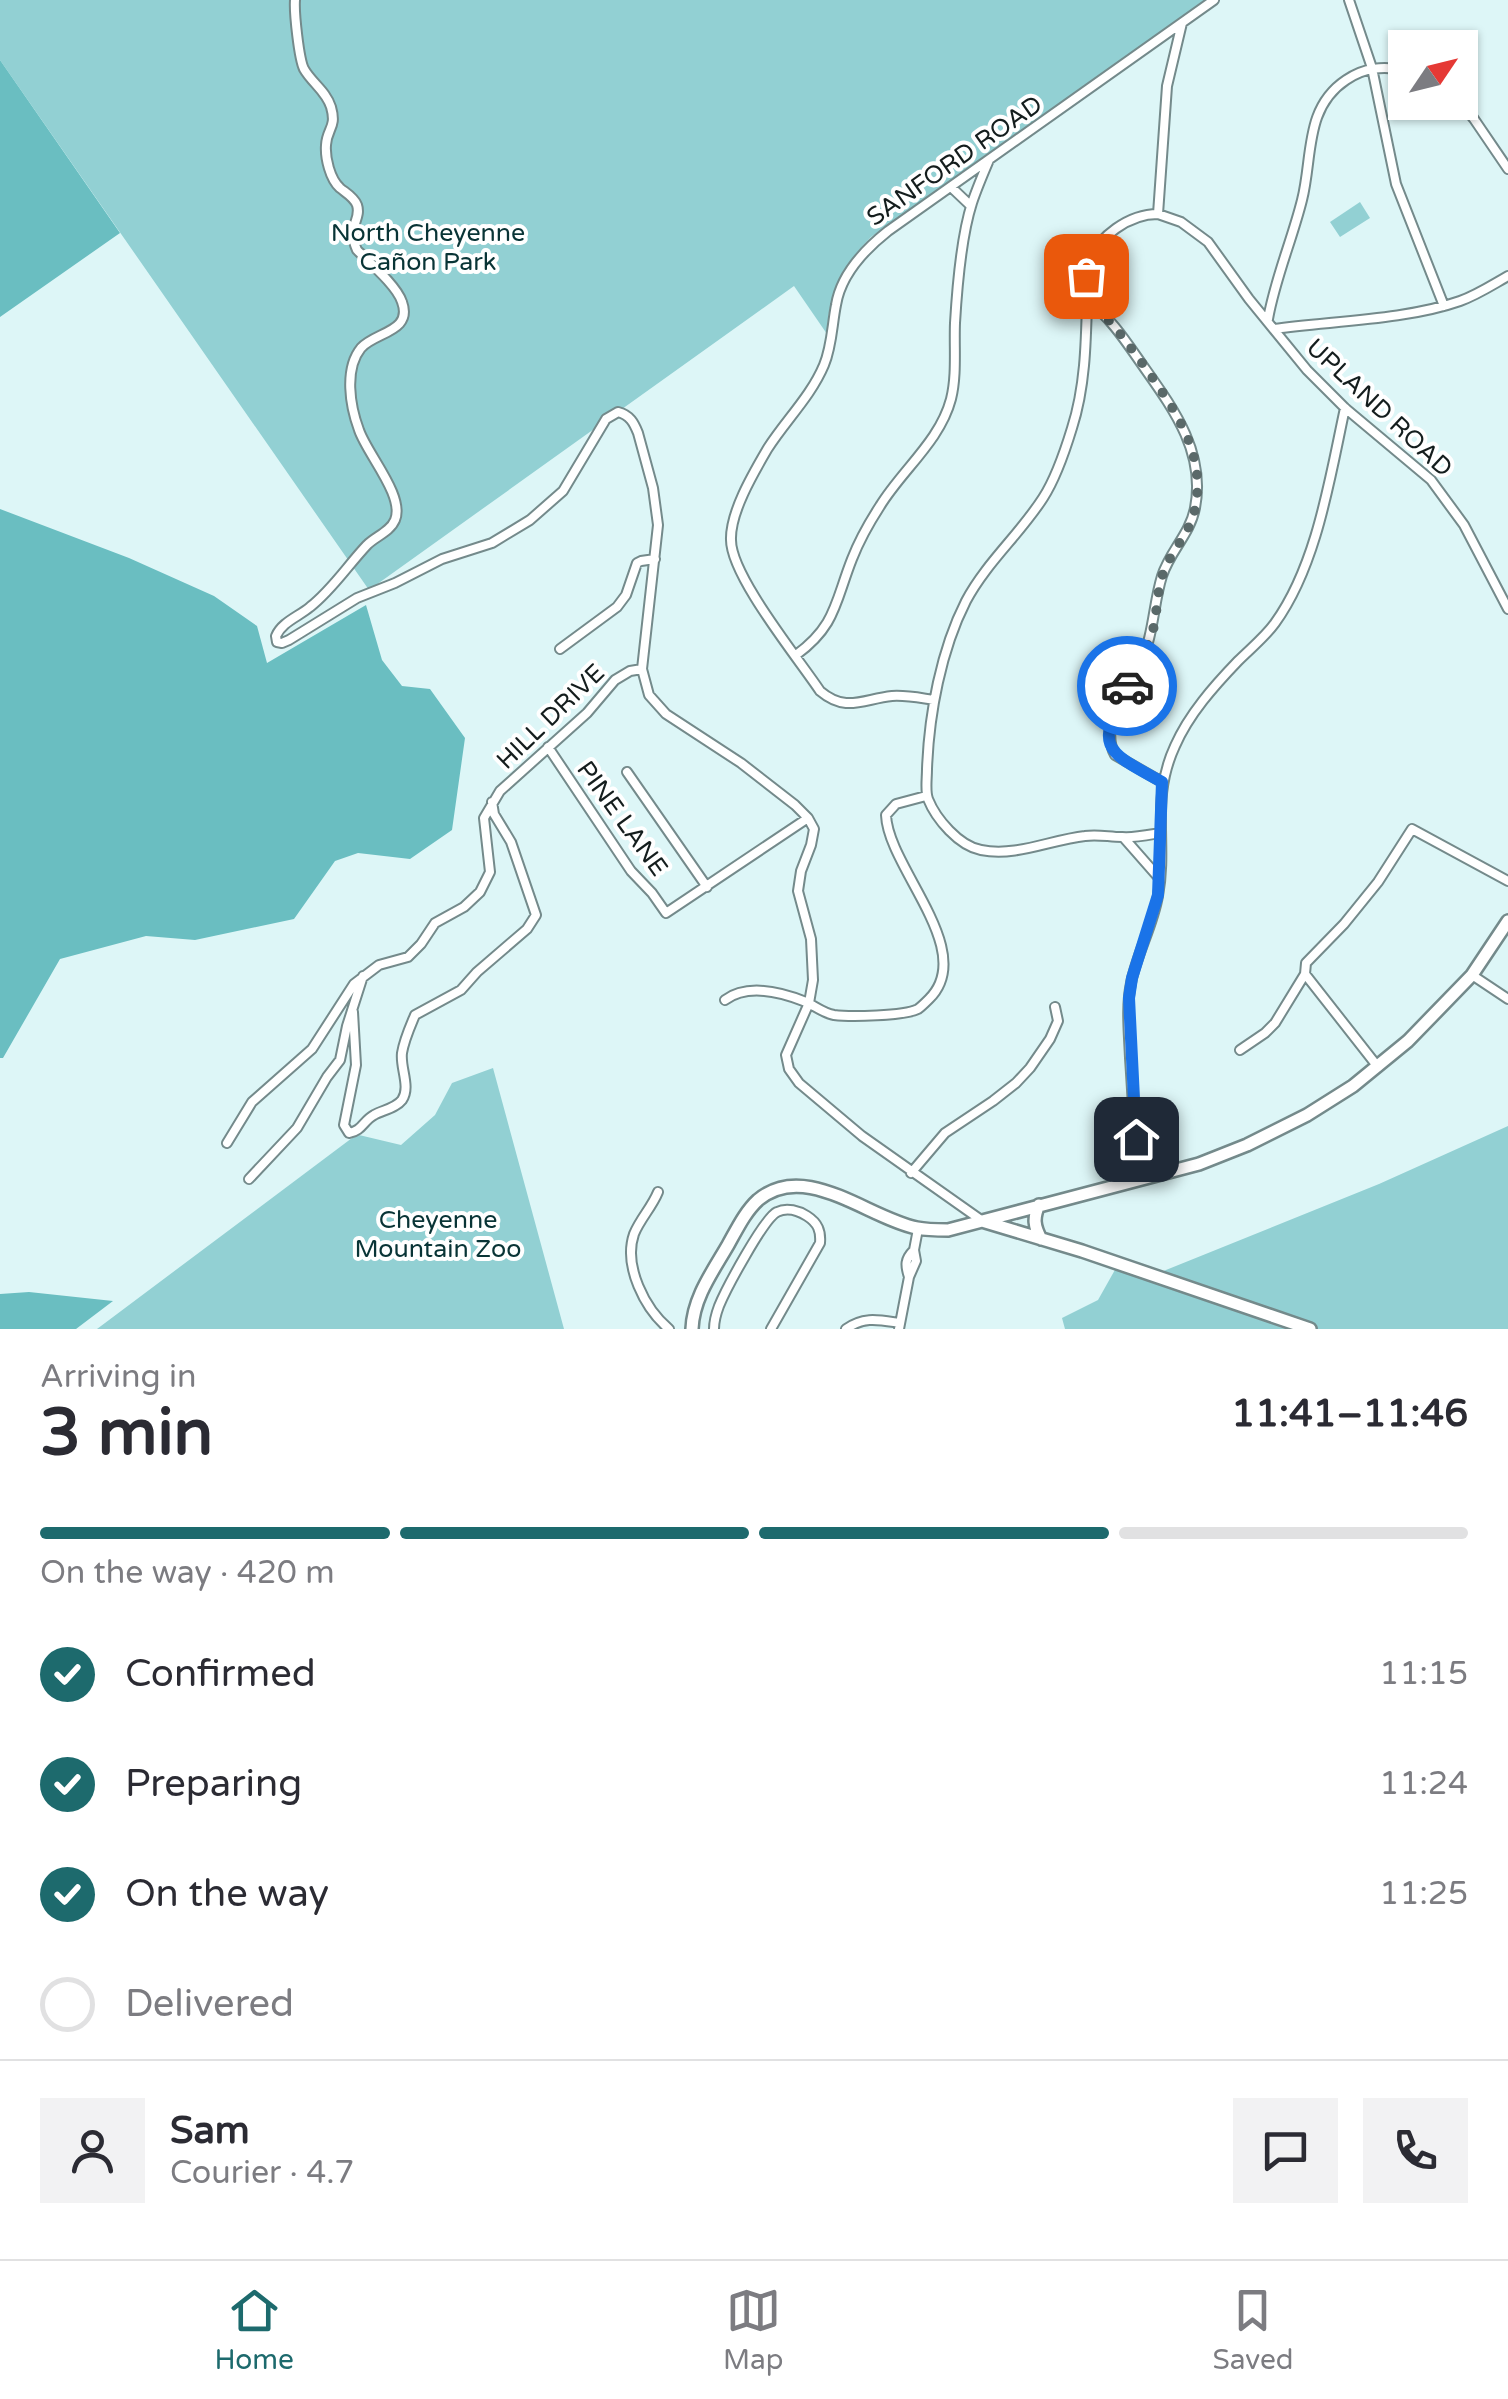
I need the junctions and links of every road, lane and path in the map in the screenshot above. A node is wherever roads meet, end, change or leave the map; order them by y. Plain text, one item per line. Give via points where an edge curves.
1 (295, 0) edge
2 (1214, 0) edge
3 (1349, 0) edge
4 (1182, 23) junction
5 (1372, 68) junction
6 (1388, 69) edge
7 (1475, 120) edge
8 (989, 160) junction
9 (1508, 169) edge
10 (951, 186) junction
11 (971, 206) junction
12 (1158, 214) junction
13 (1508, 276) edge
14 (1087, 300) junction
15 (1444, 306) junction
16 (1268, 319) junction
17 (1274, 330) junction
18 (1345, 408) junction
19 (655, 559) junction
20 (1508, 609) edge
21 (560, 649) dead end
22 (796, 656) junction
23 (642, 669) junction
24 (934, 700) junction
25 (548, 747) junction
26 (627, 772) dead end
27 (1162, 782) junction
28 (926, 796) junction
29 (492, 802) junction
30 (808, 818) junction
31 (1160, 833) junction
32 (1124, 838) junction
33 (1160, 880) junction
34 (1508, 880) edge
35 (707, 886) junction
36 (1508, 921) edge
37 (1305, 974) junction
38 (1472, 974) junction
39 (363, 976) junction
40 (1508, 999) edge
41 (724, 1000) dead end
42 (809, 1003) junction
43 (1055, 1006) dead end
44 (352, 1012) junction
45 (1240, 1050) dead end
46 (1378, 1067) junction
47 (1136, 1142) junction
48 (227, 1143) dead end
49 (911, 1173) junction
50 (1152, 1176) junction
51 (249, 1179) dead end
52 (1113, 1186) junction
53 (658, 1192) dead end
54 (1039, 1205) junction
55 (980, 1220) junction
56 (918, 1228) junction
57 (1041, 1238) junction
58 (899, 1326) edge
59 (670, 1329) edge
60 (692, 1329) edge
61 (714, 1329) edge
62 (772, 1329) edge
63 (846, 1329) edge
64 (1310, 1329) edge

1 - 19 street via 302,66 333,116 326,145 331,176 358,209 354,242 404,310 394,330 358,352 351,378 357,426 392,490 397,517 311,607 277,630 278,642 356,598 442,558 498,541 530,520 563,491 606,419 618,412 634,424 653,488
2 - 4 street, SANFORD ROAD
3 - 5 street
4 - 8 street, SANFORD ROAD
4 - 12 street via 1167,86
5 - 6 street
5 - 15 street via 1396,184
5 - 16 street via 1338,86 1316,119
7 - 9 street
8 - 10 street, SANFORD ROAD
8 - 11 street
10 - 11 street
10 - 22 street, SANFORD ROAD via 855,262 836,300 822,368 760,462 734,518 730,541 739,572
11 - 22 street via 949,406 870,522 828,623
12 - 14 street via 1108,234 1092,254
12 - 16 street, UPLAND ROAD via 1208,242
13 - 15 street
14 - 24 street via 1082,390 1066,447 1042,500 968,598
14 - 27 street via 1105,314 1167,399 1196,463 1193,517 1165,567 1152,633 1109,730 1114,754
15 - 17 street
16 - 17 street, UPLAND ROAD
17 - 18 street, UPLAND ROAD
18 - 20 street, UPLAND ROAD via 1440,490
18 - 27 street via 1322,512 1295,588 1272,628 1190,718
19 - 21 street via 637,563 618,607
19 - 23 street
22 - 24 street, SANFORD ROAD via 834,701
23 - 25 street, HILL DRIVE via 615,680
23 - 30 street via 657,705
24 - 28 street
25 - 29 street, HILL DRIVE
25 - 35 street, PINE LANE via 666,913
26 - 35 street
27 - 31 street
28 - 32 street via 956,836 983,851 1104,834
28 - 42 street via 896,804 886,822 938,936 944,968 939,988 918,1009 895,1014 834,1015
29 - 39 street via 484,818 490,872 480,892 435,923 408,957
29 - 44 street via 536,915 461,990 416,1015 402,1050 402,1099 355,1133 344,1125 356,1065
30 - 35 street
30 - 42 street via 813,837 798,892 813,956
31 - 32 street
31 - 33 street
32 - 33 street
33 - 47 street via 1129,998
34 - 37 street via 1412,829 1356,909 1306,962
36 - 38 street
37 - 45 street via 1275,1023
37 - 46 street
38 - 40 street
38 - 46 street
39 - 44 street
39 - 48 street via 312,1049 252,1102
41 - 42 street via 765,991
42 - 49 street via 786,1055 793,1076
43 - 49 street via 1058,1021 1030,1068 944,1133
44 - 51 street via 340,1060 296,1128
46 - 50 street via 1270,1134
47 - 50 street
47 - 52 street
49 - 55 street
50 - 52 street
52 - 54 street
53 - 59 street via 632,1250 646,1301
54 - 55 street
54 - 57 street via 1034,1226
55 - 56 street via 948,1230
55 - 57 street
56 - 58 street via 907,1258
56 - 60 street via 824,1190 776,1189 743,1219 696,1303
57 - 64 street
58 - 63 street via 868,1319
61 - 62 street via 720,1303 764,1226 775,1212 790,1209 815,1222 820,1243

